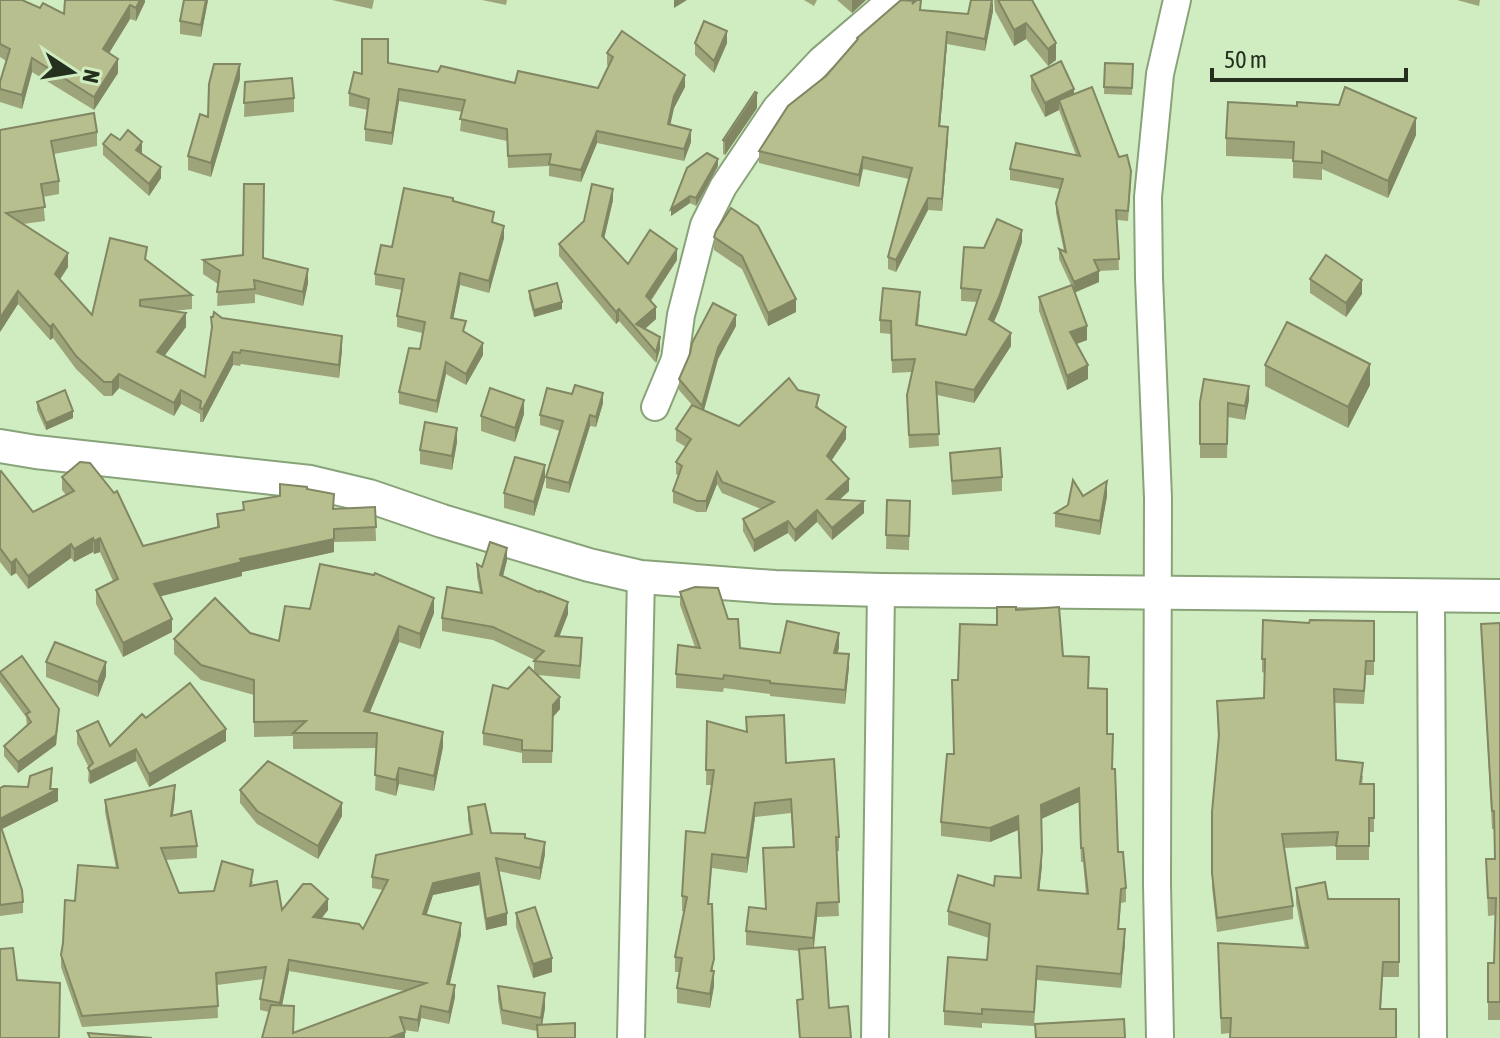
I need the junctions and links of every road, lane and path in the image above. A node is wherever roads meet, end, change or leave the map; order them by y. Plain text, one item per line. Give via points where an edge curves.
1 (891, 0) edge
2 (1177, 0) edge
3 (655, 407) dead end
4 (0, 446) edge
5 (641, 577) junction
6 (881, 590) junction
7 (1157, 593) junction
8 (1431, 595) junction
9 (1500, 596) edge
10 (631, 1038) edge
11 (875, 1038) edge
12 (1160, 1038) edge
13 (1433, 1038) edge

1 - 3 street via 821,60 776,108 723,187 704,225 675,359
2 - 7 street via 1160,74 1148,197
4 - 5 street via 310,482
5 - 6 street
5 - 10 street
6 - 7 street
6 - 11 street
7 - 8 street
7 - 12 street
8 - 9 street
8 - 13 street

